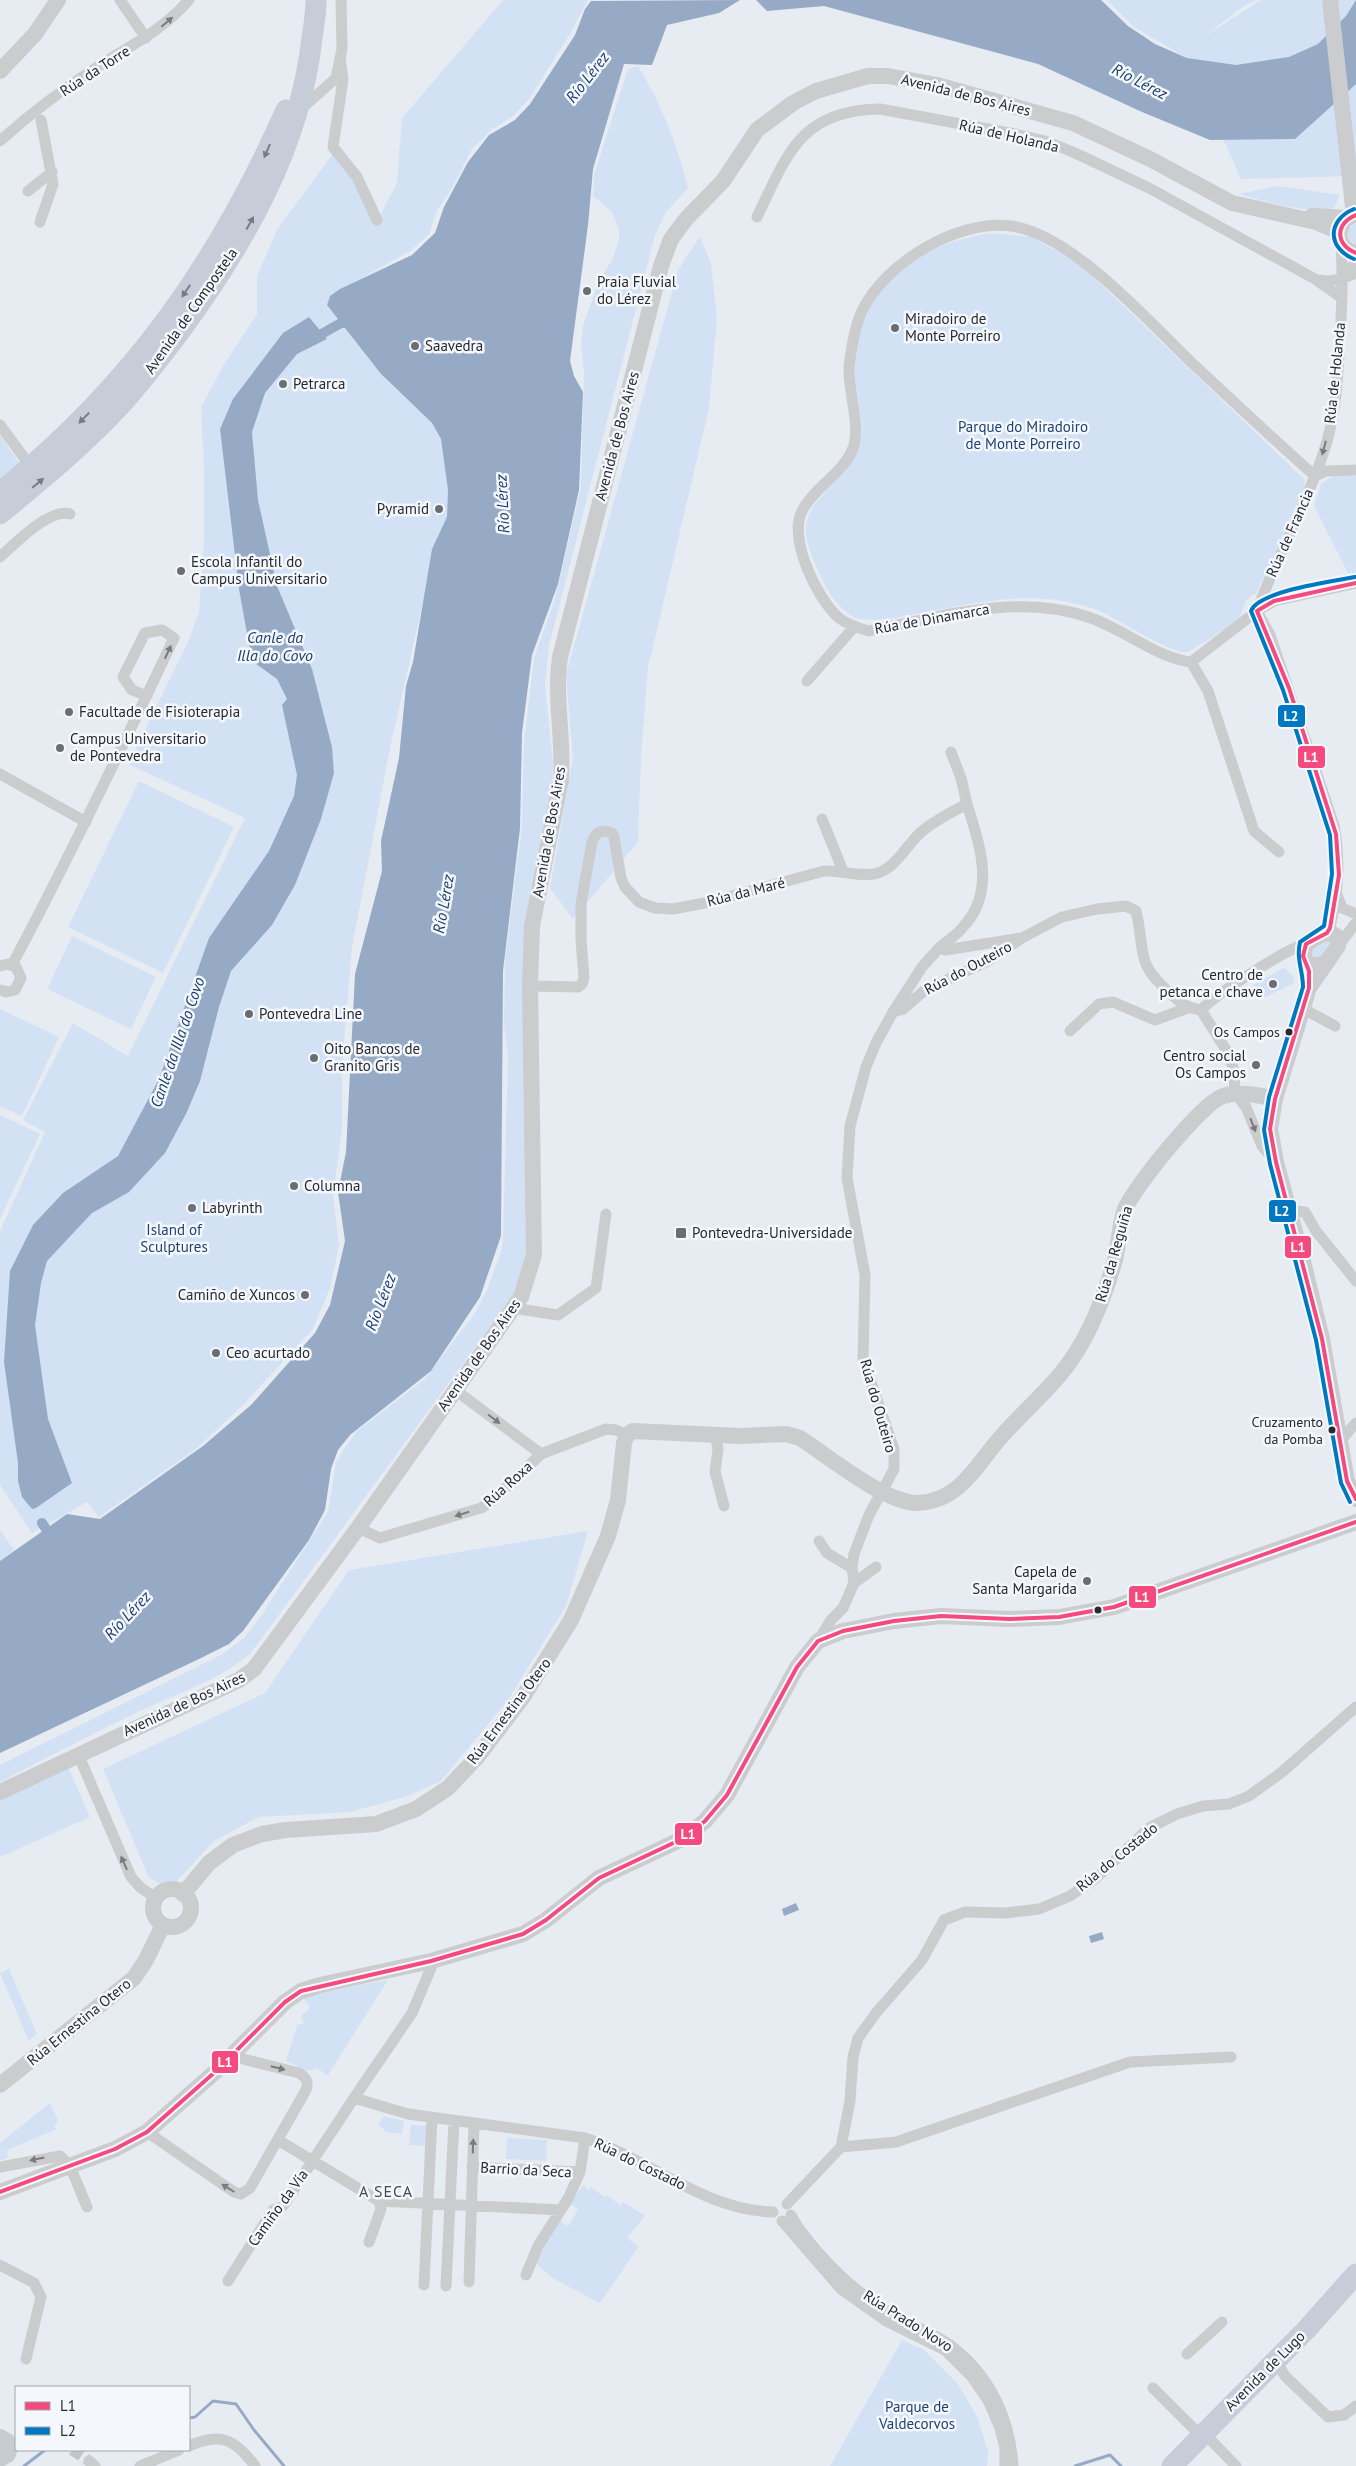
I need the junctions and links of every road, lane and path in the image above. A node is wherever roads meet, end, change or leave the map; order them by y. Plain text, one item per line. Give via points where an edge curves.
1 (58, 0) edge
2 (120, 0) edge
3 (190, 0) edge
4 (306, 0) edge
5 (316, 0) edge
6 (341, 0) edge
7 (1330, 0) edge
8 (146, 38) junction
9 (339, 63) junction
10 (0, 71) edge
11 (307, 75) junction
12 (300, 110) junction
13 (36, 118) junction
14 (0, 141) edge
15 (52, 172) junction
16 (28, 192) dead end
17 (757, 217) dead end
18 (377, 220) dead end
19 (40, 222) dead end
20 (1348, 225) edge
21 (1356, 253) edge
22 (1356, 261) edge
23 (1343, 264) junction
24 (1356, 273) edge
25 (1344, 278) junction
26 (1315, 279) junction
27 (1342, 298) junction
28 (0, 425) edge
29 (31, 467) junction
30 (1356, 470) edge
31 (1315, 476) junction
32 (0, 492) edge
33 (0, 514) edge
34 (70, 514) dead end
35 (0, 557) edge
36 (1356, 584) edge
37 (1256, 611) junction
38 (854, 627) junction
39 (1191, 662) junction
40 (807, 681) dead end
41 (147, 696) junction
42 (951, 752) dead end
43 (0, 774) edge
44 (966, 804) junction
45 (822, 819) dead end
46 (86, 822) junction
47 (1279, 852) dead end
48 (843, 871) junction
49 (1337, 895) junction
50 (1356, 914) edge
51 (1356, 923) edge
52 (1327, 933) junction
53 (1022, 938) junction
54 (1306, 944) junction
55 (1338, 946) junction
56 (940, 947) junction
57 (1307, 963) junction
58 (1325, 963) junction
59 (12, 965) junction
60 (0, 966) edge
61 (530, 986) junction
62 (1309, 988) junction
63 (0, 990) edge
64 (1188, 1008) junction
65 (1302, 1008) junction
66 (1201, 1010) junction
67 (893, 1012) junction
68 (1335, 1026) dead end
69 (1070, 1032) dead end
70 (1235, 1093) junction
71 (1273, 1105) junction
72 (1273, 1151) junction
73 (1290, 1210) junction
74 (606, 1214) dead end
75 (1356, 1281) edge
76 (514, 1308) junction
77 (455, 1390) junction
78 (1356, 1423) edge
79 (627, 1435) junction
80 (715, 1435) junction
81 (1339, 1442) junction
82 (541, 1454) junction
83 (881, 1492) junction
84 (1356, 1499) edge
85 (917, 1503) joint
86 (724, 1506) dead end
87 (1356, 1522) edge
88 (358, 1528) junction
89 (819, 1541) dead end
90 (876, 1567) dead end
91 (852, 1568) junction
92 (854, 1583) junction
93 (818, 1641) junction
94 (1356, 1707) edge
95 (78, 1754) junction
96 (0, 1792) edge
97 (183, 1894) junction
98 (156, 1898) junction
99 (163, 1925) junction
100 (431, 1961) junction
101 (231, 2056) junction
102 (1231, 2057) dead end
103 (0, 2085) edge
104 (354, 2098) junction
105 (432, 2118) junction
106 (454, 2120) junction
107 (474, 2123) junction
108 (147, 2132) junction
109 (584, 2138) junction
110 (278, 2140) junction
111 (841, 2147) junction
112 (312, 2161) junction
113 (70, 2166) junction
114 (472, 2166) junction
115 (0, 2167) edge
116 (580, 2172) junction
117 (0, 2192) edge
118 (378, 2201) junction
119 (450, 2204) junction
120 (786, 2204) junction
121 (428, 2205) junction
122 (471, 2205) junction
123 (87, 2207) dead end
124 (561, 2210) junction
125 (773, 2212) junction
126 (786, 2218) junction
127 (369, 2242) dead end
128 (0, 2265) edge
129 (1356, 2274) edge
130 (526, 2275) dead end
131 (228, 2281) dead end
132 (469, 2282) dead end
133 (424, 2285) dead end
134 (446, 2286) dead end
135 (1222, 2322) dead end
136 (1187, 2354) dead end
137 (26, 2359) dead end
138 (1276, 2361) junction
139 (1153, 2388) dead end
140 (1356, 2406) edge
141 (1202, 2435) junction
142 (190, 2446) edge
143 (177, 2451) edge
144 (140, 2466) edge
145 (255, 2466) edge
146 (1005, 2466) edge
147 (1013, 2466) edge
148 (1172, 2466) edge
149 (1236, 2466) edge

1 - 10 street via 35,34
2 - 8 street
8 -> 3 street, Rúa da Torre
4 -> 29 highway, Avenida de Compostela via 302,46 287,107 257,174 221,240 138,359 74,429
5 - 11 highway, Avenida de Compostela
6 - 9 street
7 - 20 street via 1351,190
8 - 13 street, Rúa da Torre via 56,96
9 - 11 street via 331,76 322,81
9 - 12 street via 334,81
9 - 18 street via 344,79 333,147 357,177
11 - 12 highway, Avenida de Compostela
33 -> 12 highway, Avenida de Compostela via 87,440 117,409 199,305 237,247 273,180
13 - 14 street, Rúa da Torre
13 - 15 street
15 - 16 street
15 - 19 street via 54,184
17 - 26 street, Rúa de Holanda via 788,153 800,137 835,116 858,110 880,110 1015,134 1073,152 1149,188
20 - 21 street via 1349,251
20 - 23 street, Rúa de Holanda
20 - 61 street, Avenida de Bos Aires via 1232,203 1073,123 936,85 888,76 868,76 816,91 793,102 757,130 723,181 686,219 671,240 661,266 560,658 557,687 561,780 532,926
22 - 25 street, Rúa de Holanda
23 - 25 street, Rúa de Holanda
23 - 26 street via 1326,277
24 - 25 street
25 - 26 street, Rúa de Holanda via 1327,282
25 - 27 street, Rúa de Holanda
26 - 27 street, Rúa de Holanda
27 -> 31 street, Rúa de Holanda via 1335,404
28 - 29 street
29 - 32 highway, Avenida de Compostela
30 - 31 street via 1326,471
31 - 37 street, Rúa de Francia
31 - 38 street, Rúa de Dinamarca via 1078,257 1057,243 1013,226 962,232 929,245 895,269 875,290 862,311 855,330 849,369 855,437 853,449 846,462 810,498 798,522 801,551 820,593 834,613
34 - 35 street via 51,515
36 - 37 street via 1274,601
37 - 39 street
37 - 49 street via 1270,635 1334,825 1339,856
38 - 39 street, Rúa de Dinamarca via 870,631 997,608 1029,606 1090,617 1160,652
38 - 40 street
39 - 47 street via 1208,691 1254,831
41 -> 41 street via 174,638 162,630 145,633 123,677 132,690
41 - 46 street
42 - 44 street via 962,778
43 - 46 street
44 - 48 street, Rúa da Maré via 928,827 884,870 866,874
44 - 56 street via 981,851 982,883 969,920
45 - 48 street
46 - 59 street
48 - 61 street, Rúa da Maré via 816,873 710,902 661,909 643,904 629,893 622,882 614,837 607,830 600,832 592,842 582,904 583,982 578,987
49 - 50 street via 1342,908
49 - 52 street
51 - 55 street
52 - 54 street
52 - 55 street via 1337,936
53 - 56 street via 945,950
53 - 64 street via 1062,918 1132,907 1137,914 1143,958 1149,973
53 - 67 street, Rúa do Outeiro via 986,962 925,990 903,1009
54 - 57 street via 1303,956
54 - 66 street via 1243,979 1210,1000
55 - 58 street
56 - 67 street via 922,967
57 - 58 street via 1315,966
57 - 62 street
58 - 62 street
59 - 60 street
59 - 63 street via 20,974 19,986 11,992
61 - 76 street, Avenida de Bos Aires via 534,1255 522,1296
62 - 65 street
64 - 66 street
64 - 69 street via 1156,1020 1122,1004 1099,1004
65 - 68 street
65 - 71 street
66 - 70 street via 1228,1053 1234,1071
67 - 83 street, Rúa do Outeiro via 866,1068 850,1126 847,1162 849,1194 865,1275 863,1359 894,1449 894,1469
70 - 71 street
70 -> 72 street via 1246,1107 1262,1146 1267,1152
70 - 85 street, Rúa da Reguiña via 1210,1102 1130,1199 1094,1317 1077,1351 1050,1388 996,1443 960,1488 945,1497
71 - 72 street via 1270,1129
72 - 73 street
73 - 75 street via 1304,1212
73 - 81 street via 1322,1340
74 - 76 street via 596,1288 558,1315
76 - 77 street, Avenida de Bos Aires
77 -> 82 street
77 - 88 street, Avenida de Bos Aires
78 - 81 street
79 - 80 street, Rúa Roxa via 636,1430
79 - 82 street, Rúa Roxa via 606,1429
79 - 97 street, Rúa Ernestina Otero via 618,1500 608,1536 571,1620 523,1697 479,1755 448,1788 416,1809 376,1824 286,1830 262,1834 233,1845 209,1863
80 - 83 street, Rúa Roxa via 786,1434 800,1438
80 - 86 street via 718,1449 715,1472
81 - 84 street via 1347,1481
82 -> 88 street, Rúa Roxa via 481,1508 380,1538
83 - 85 street, Rúa Roxa via 904,1502
83 - 91 street, Rúa do Outeiro via 857,1546
87 - 93 street via 1114,1607 1059,1617 941,1616 894,1621 843,1631
88 - 95 street, Avenida de Bos Aires via 254,1670 239,1680
89 - 91 street via 827,1553
90 - 92 street
91 - 92 street, Rúa do Outeiro
92 - 93 street via 843,1608
93 - 100 street via 797,1667 727,1796 697,1828 684,1838 599,1878 523,1934
94 - 111 street, Rúa do Costado via 1250,1796 1229,1804 1203,1806 1177,1814 1149,1828 1096,1878 1070,1896 1039,1909 1006,1913 965,1912 944,1920 922,1960 858,2038
95 - 96 street, Avenida de Bos Aires
98 -> 95 street via 131,1876
97 - 98 street via 172,1890
97 - 99 street via 190,1904 189,1916 181,1925
98 - 99 street via 153,1912
99 - 103 street, Rúa Ernestina Otero via 134,1978
100 - 101 street via 320,1984 301,1991 289,1998
100 - 104 street via 412,2013
101 - 108 street
101 -> 110 street via 299,2073 308,2083
102 - 111 street via 1130,2062 896,2142
104 - 105 street
104 - 112 street
105 - 106 street
105 - 121 street
106 - 107 street
106 - 119 street
107 - 109 street, Rúa do Costado
114 -> 107 street, Barrio da Seca
110 -> 108 street via 250,2188 241,2194
108 - 113 street via 115,2149
109 - 116 street
109 - 125 street, Rúa do Costado via 721,2204
110 - 112 street
111 - 120 street
112 - 118 street
112 - 131 street, Camiño da Vía via 283,2206 273,2210
113 -> 115 street via 60,2156 53,2156
113 - 117 street
113 - 123 street
114 - 116 street, Barrio da Seca
114 - 122 street, Barrio da Seca
116 - 124 street
118 - 121 street
118 - 127 street via 381,2209
119 - 121 street
119 - 122 street
119 - 134 street
120 - 125 street via 777,2204
120 - 126 street via 791,2210
121 - 133 street
122 - 124 street
122 - 132 street, Barrio da Seca
124 - 130 street via 538,2246
125 - 126 street via 775,2217
126 - 146 street, Rúa Prado Novo via 841,2289 886,2320 945,2350 972,2377 988,2400 1000,2428
126 - 147 street, Rúa Prado Novo via 846,2282 890,2313 951,2346 978,2371 995,2395 1007,2424
128 - 137 street via 34,2283 41,2297
129 - 138 highway, Avenida de Lugo
135 - 136 street
138 - 140 street via 1285,2376 1328,2417 1344,2415
138 - 141 highway, Avenida de Lugo
139 - 141 street
141 - 148 highway, Avenida de Lugo
141 - 149 street
142 - 145 street via 215,2438 231,2440
143 - 144 street

